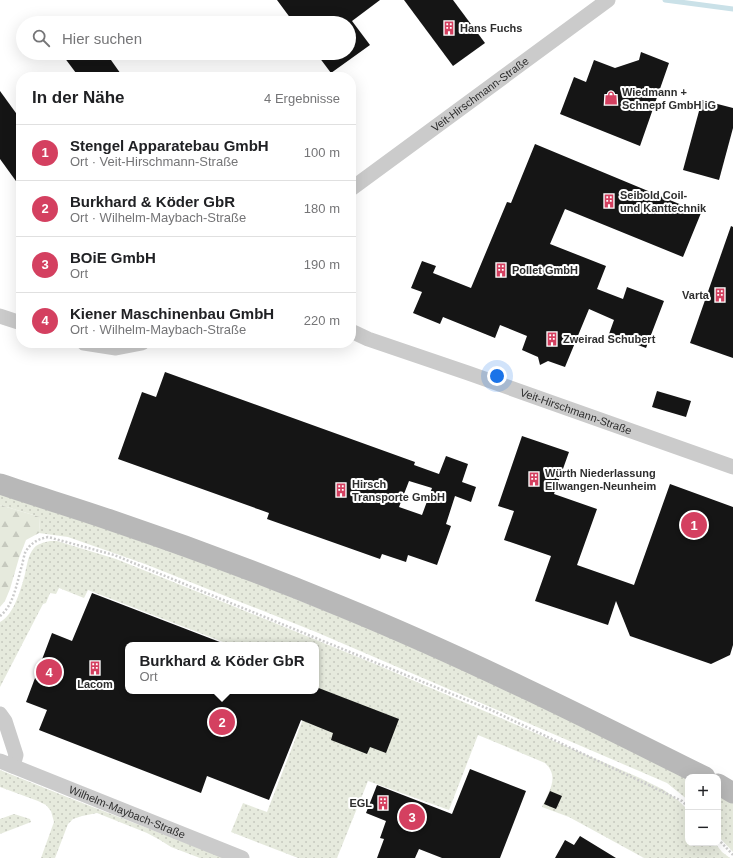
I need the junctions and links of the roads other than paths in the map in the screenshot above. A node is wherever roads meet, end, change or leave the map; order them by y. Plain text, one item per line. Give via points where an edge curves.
1 (608, 0) edge
2 (356, 185) edge
3 (0, 316) edge
4 (16, 321) edge
5 (356, 333) edge
6 (733, 467) edge
7 (0, 484) edge
8 (0, 714) edge
9 (6, 763) edge
10 (699, 774) edge
11 (721, 786) edge
12 (733, 793) edge
13 (242, 858) edge

1 - 2 street, Veit-Hirschmann-Straße
3 - 4 street
5 - 6 street, Veit-Hirschmann-Straße
7 - 10 main road via 170,541 341,606 570,709
8 - 9 street, Wilhelm-Maybach-Straße via 5,720 16,755
9 - 13 street, Wilhelm-Maybach-Straße
11 - 12 main road

